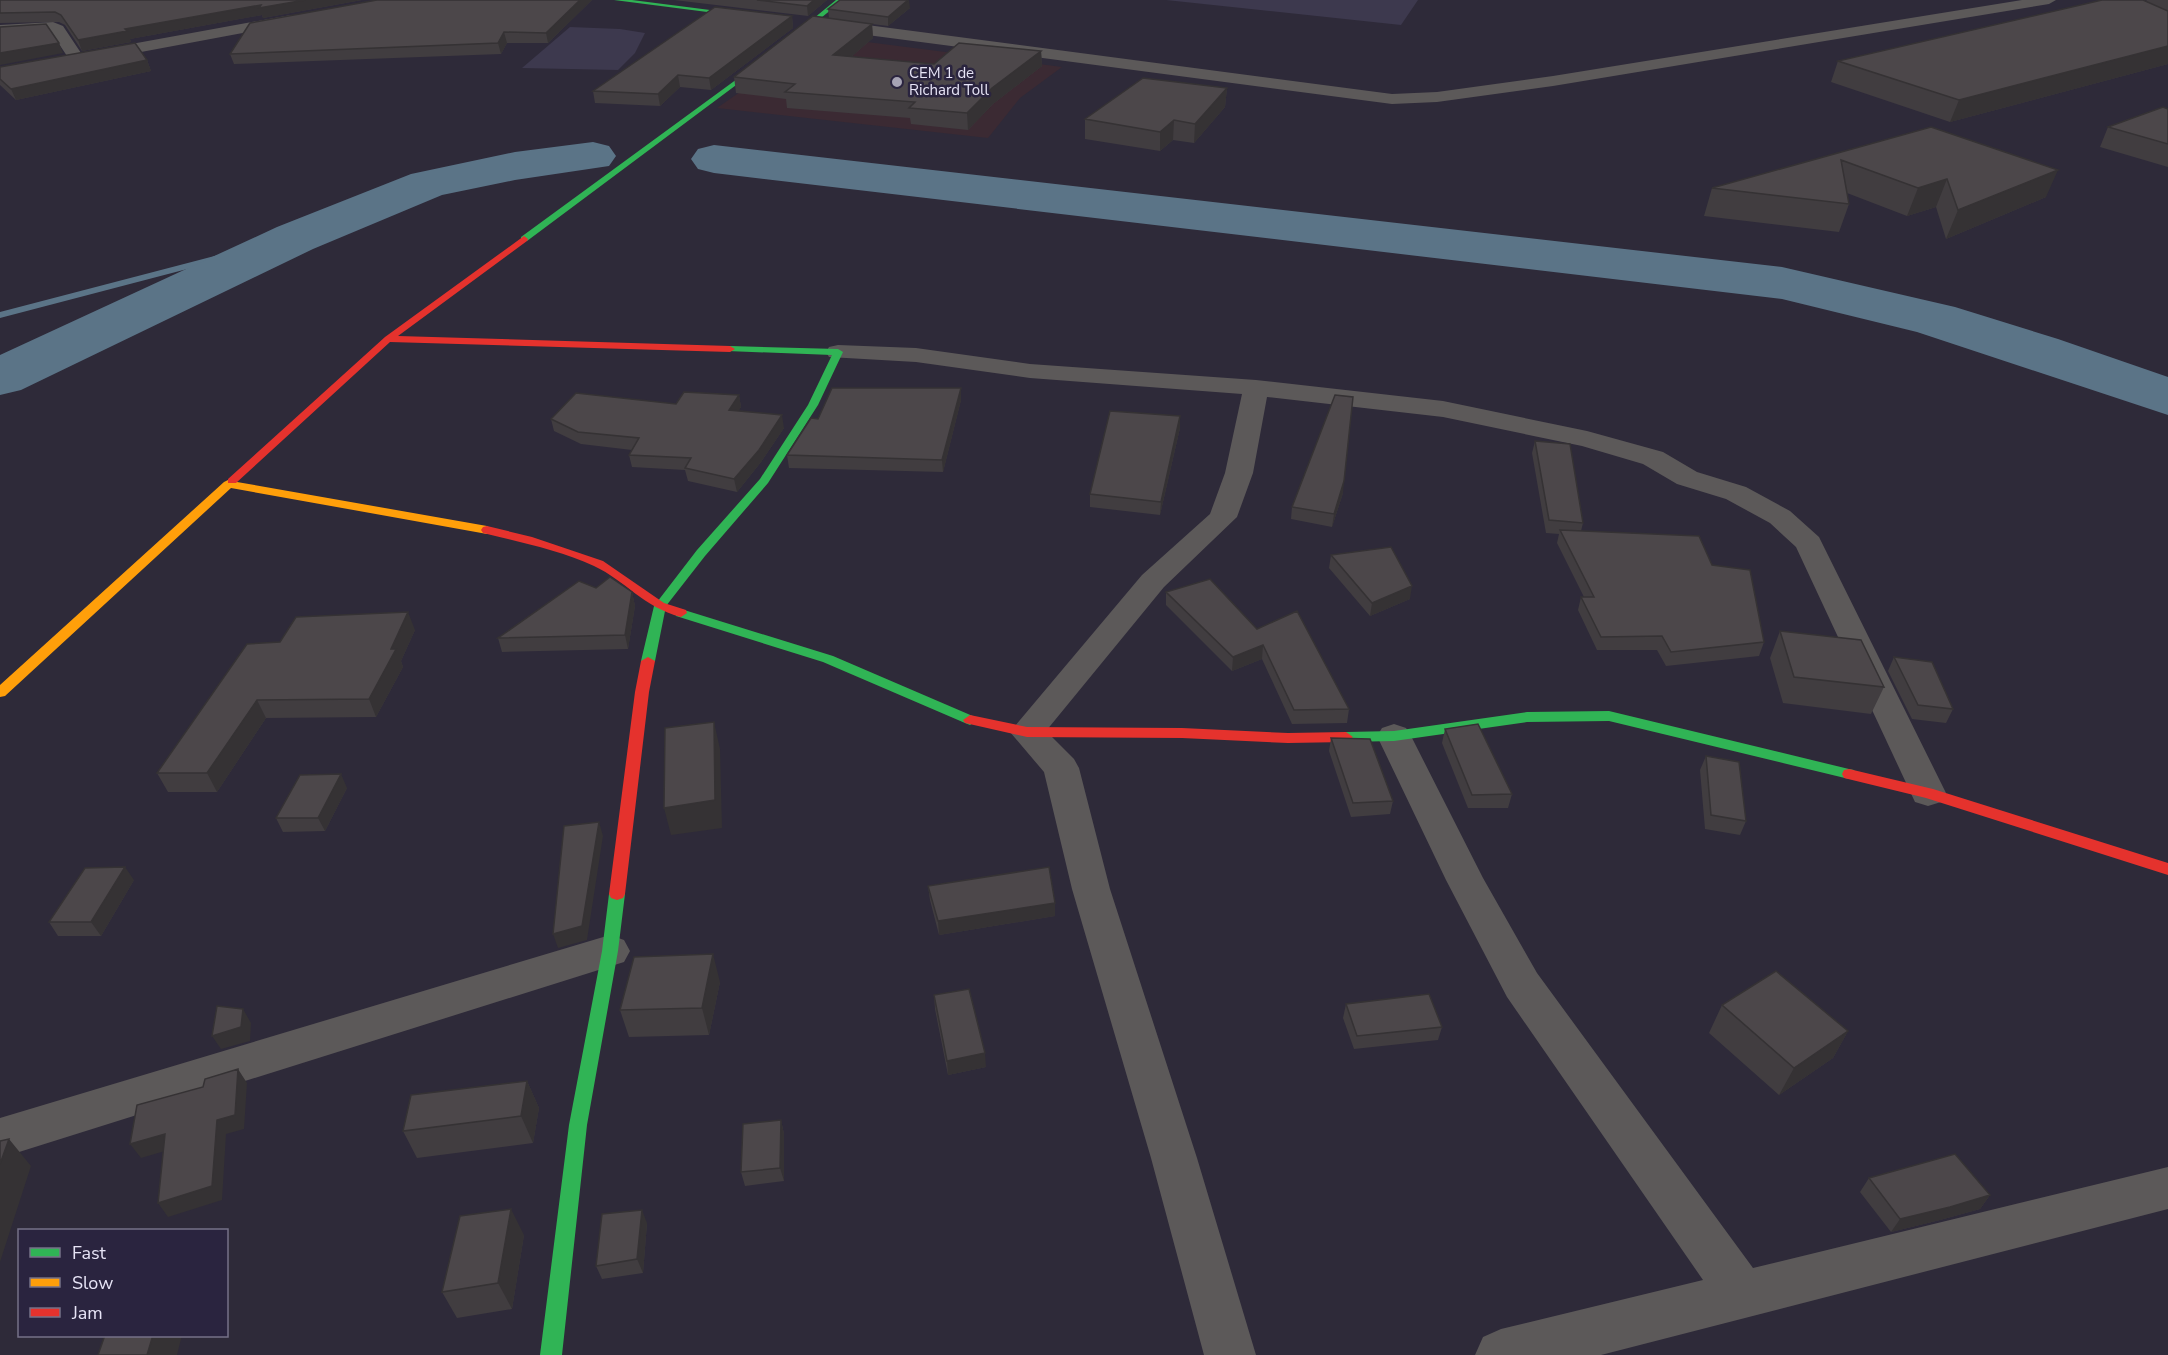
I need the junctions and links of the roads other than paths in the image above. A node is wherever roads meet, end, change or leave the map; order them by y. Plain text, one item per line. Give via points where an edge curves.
1 (617, 0) edge
2 (840, 0) edge
3 (2049, 0) edge
4 (765, 17) edge
5 (305, 18) edge
6 (789, 20) edge
7 (812, 23) junction
8 (0, 30) edge
9 (77, 59) junction
10 (55, 63) edge
11 (388, 339) junction
12 (838, 351) junction
13 (1256, 388) junction
14 (228, 484) junction
15 (660, 606) junction
16 (0, 693) edge
17 (1027, 732) junction
18 (1394, 736) junction
19 (1928, 793) junction
20 (2168, 869) edge
21 (610, 951) junction
22 (0, 1138) edge
23 (2168, 1188) edge
24 (1743, 1295) junction
25 (551, 1355) edge
26 (1230, 1355) edge
27 (1501, 1355) edge

1 - 4 street
2 - 7 street
3 - 7 street via 1542,83 1392,99
5 - 9 street
6 - 7 street
7 - 11 street via 765,62
8 - 9 street via 53,27
9 - 10 street
11 - 12 street
11 - 14 street
12 - 13 street
12 - 15 street via 813,405 764,482
13 - 17 street via 1239,473 1223,517 1153,581
13 - 19 street via 1443,409 1587,439 1653,458 1687,478 1736,493 1780,517 1809,543
14 - 15 street via 466,525 528,540 599,564
14 - 16 street
15 - 17 street via 828,659 970,720
15 - 21 street via 642,692
17 - 18 street via 1288,738
17 - 26 street via 1061,768 1091,889
18 - 19 street via 1527,717 1609,716
18 - 24 street via 1522,985
19 - 20 street
21 - 22 street
21 - 25 street via 578,1125
23 - 24 street
24 - 27 street

